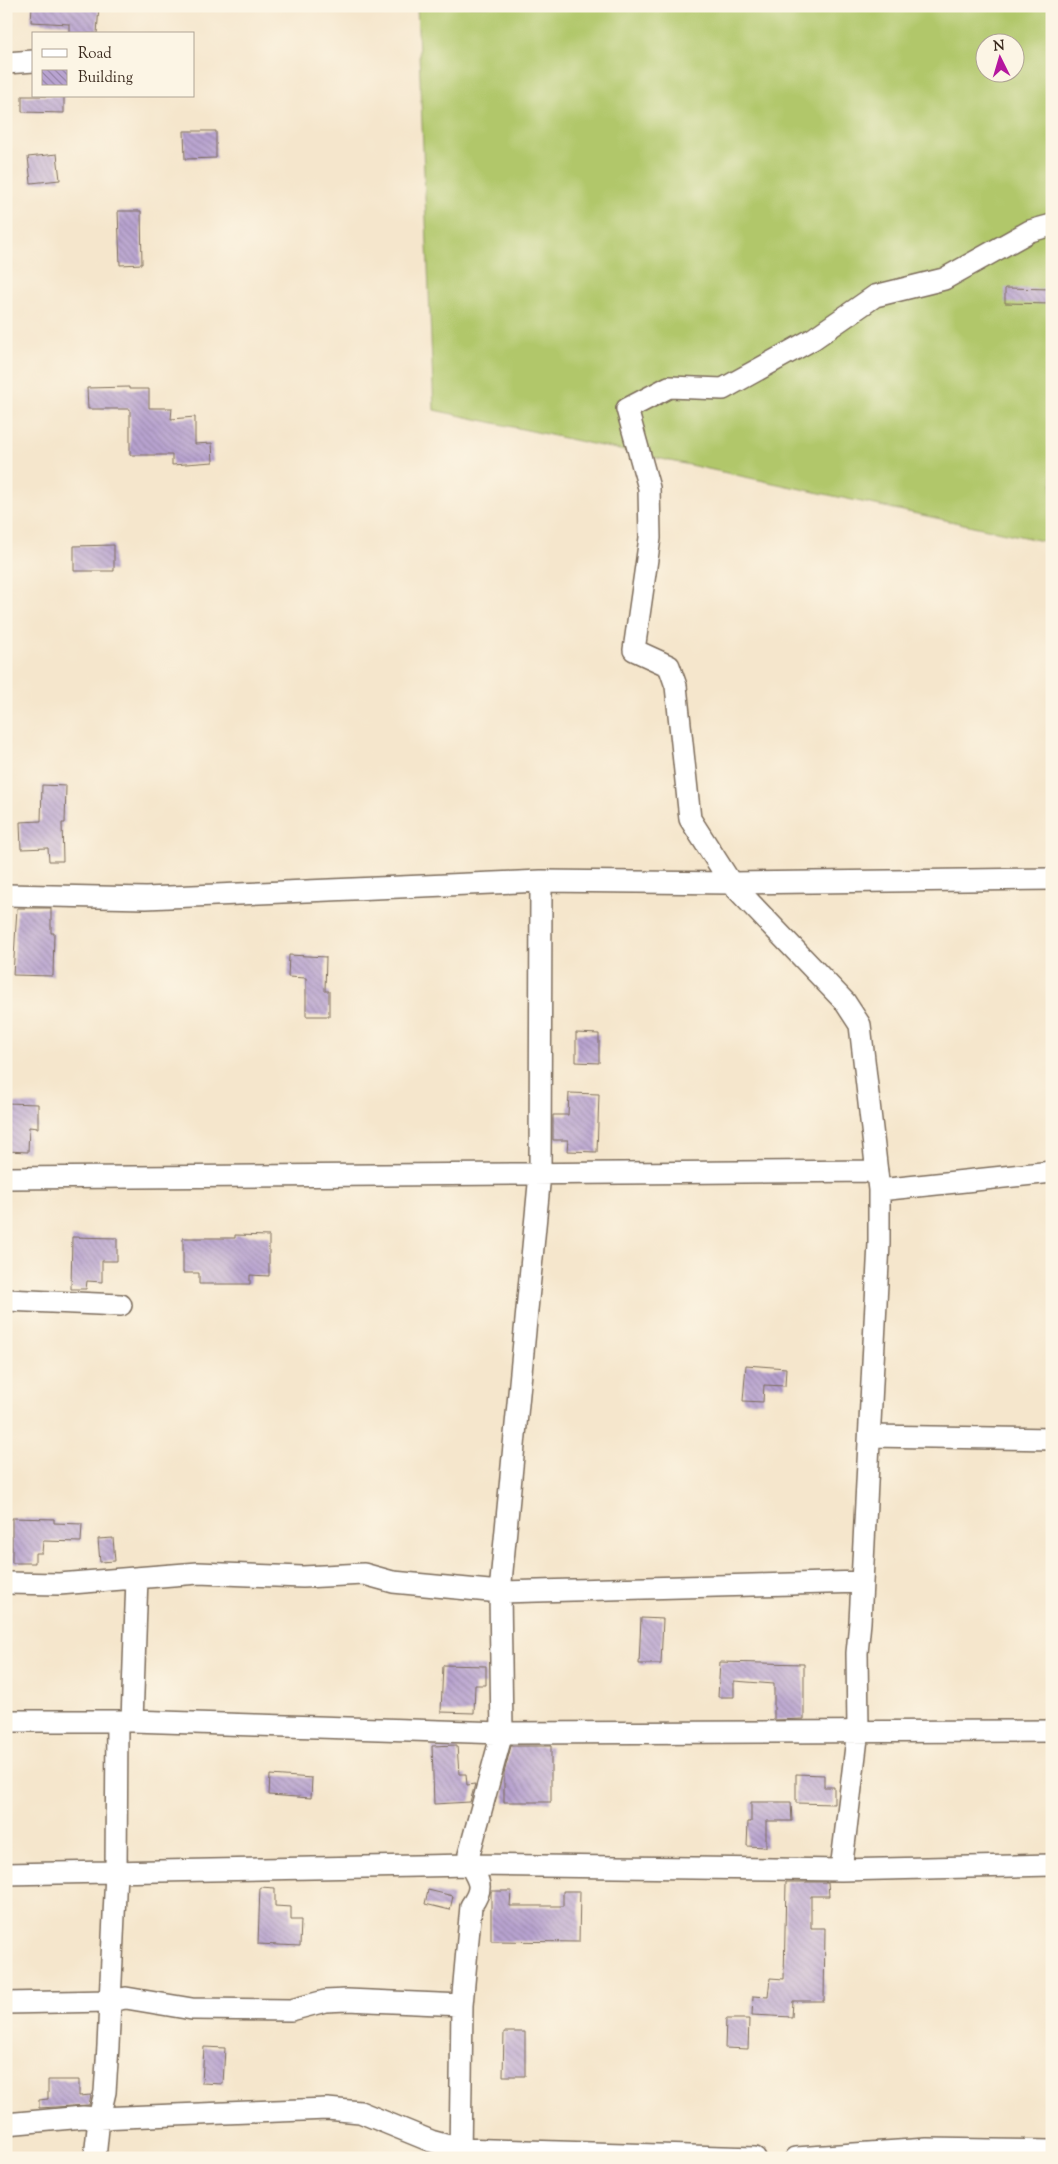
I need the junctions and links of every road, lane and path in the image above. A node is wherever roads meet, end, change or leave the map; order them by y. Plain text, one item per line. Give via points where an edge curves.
1 (32, 61) edge
2 (6, 63) edge
3 (1052, 225) edge
4 (1052, 879) edge
5 (541, 881) junction
6 (731, 883) junction
7 (6, 895) edge
8 (1052, 1172) edge
9 (540, 1174) junction
10 (6, 1178) edge
11 (878, 1181) junction
12 (6, 1300) edge
13 (121, 1304) dead end
14 (870, 1436) junction
15 (1052, 1440) edge
16 (137, 1578) junction
17 (862, 1582) junction
18 (6, 1583) edge
19 (500, 1592) junction
20 (6, 1721) edge
21 (125, 1721) junction
22 (858, 1730) junction
23 (1052, 1731) edge
24 (502, 1733) junction
25 (470, 1865) junction
26 (1052, 1865) edge
27 (841, 1870) junction
28 (116, 1872) junction
29 (6, 1874) edge
30 (108, 2001) junction
31 (6, 2003) edge
32 (462, 2005) junction
33 (99, 2118) junction
34 (6, 2124) edge
35 (1052, 2151) edge
36 (460, 2153) edge
37 (807, 2157) edge
38 (95, 2158) edge
39 (755, 2158) edge

1 - 2 street
3 - 6 street via 1030,231 944,279 875,296 812,339 723,389 669,387 627,409 649,488 650,538 634,650 668,666 676,686 690,819
4 - 6 street
5 - 6 street
5 - 7 street via 146,898
5 - 9 street
6 - 11 street via 854,1013 860,1025
8 - 11 street
9 - 10 street
9 - 11 street
9 - 19 street
11 - 14 street via 880,1242
12 - 13 street
14 - 15 street
14 - 17 street
16 - 18 street via 59,1584
16 - 19 street via 198,1573 303,1577 364,1574 393,1582
16 - 21 street
17 - 19 street
17 - 22 street via 857,1653
19 - 24 street
20 - 21 street
21 - 24 street
21 - 28 street
22 - 23 street via 939,1733
22 - 24 street
22 - 27 street
24 - 25 street via 468,1858
25 - 27 street
25 - 28 street
25 - 32 street via 479,1880 477,1898 471,1906
26 - 27 street
28 - 29 street
28 - 30 street
30 - 31 street
30 - 32 street via 141,1999 163,2006 192,2009 291,2010 325,2001 347,2000
30 - 33 street via 105,2092
32 - 36 street
33 - 34 street
33 - 36 street via 326,2109 360,2112
33 - 38 street
35 - 37 street via 928,2149
36 - 39 street

